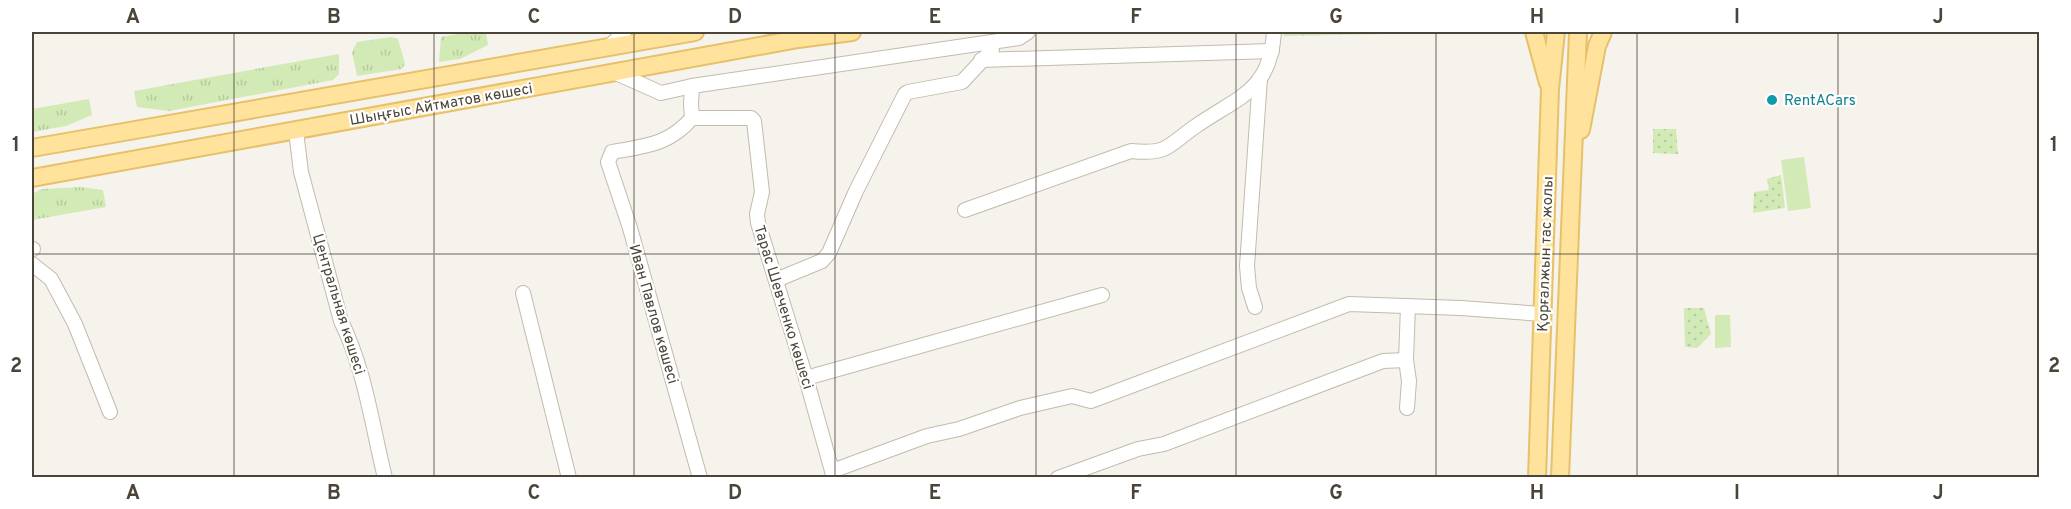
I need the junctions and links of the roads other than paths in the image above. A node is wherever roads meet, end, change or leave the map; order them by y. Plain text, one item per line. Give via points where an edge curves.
1 (624, 32) edge
2 (695, 32) edge
3 (852, 32) edge
4 (1028, 32) edge
5 (1274, 32) edge
6 (1534, 32) edge
7 (1556, 32) edge
8 (1578, 32) edge
9 (1603, 32) edge
10 (609, 46) junction
11 (992, 50) dead end
12 (1272, 51) junction
13 (981, 60) junction
14 (616, 72) junction
15 (1260, 78) junction
16 (692, 86) junction
17 (1551, 90) junction
18 (692, 118) junction
19 (296, 131) junction
20 (32, 148) edge
21 (1573, 160) junction
22 (32, 178) edge
23 (964, 210) dead end
24 (32, 264) edge
25 (776, 280) junction
26 (523, 293) dead end
27 (1102, 296) dead end
28 (1408, 306) junction
29 (1255, 307) dead end
30 (1542, 314) junction
31 (1406, 360) junction
32 (806, 378) junction
33 (1407, 408) dead end
34 (110, 412) dead end
35 (833, 474) edge
36 (384, 477) edge
37 (569, 477) edge
38 (700, 477) edge
39 (1058, 477) edge
40 (1537, 477) edge
41 (1560, 477) edge

1 - 10 street
2 - 10 main road, Шыңғыс Айтматов көшесі
3 - 14 main road, Шыңғыс Айтматов көшесі
4 - 16 street via 1019,38
5 - 12 street
6 - 17 main road
7 - 17 main road, Қорғалжын тас жолы
8 - 21 main road, Қорғалжын тас жолы
9 - 21 main road
10 - 20 main road, Шыңғыс Айтматов көшесі
11 - 13 street
12 - 13 street
12 - 15 street
13 - 25 street via 962,82 905,94 829,253 822,261
14 - 16 street via 661,93
14 - 19 main road, Шыңғыс Айтматов көшесі
15 - 23 street via 1243,98 1162,151 1131,151
15 - 29 street via 1247,266
16 - 18 street
17 - 30 main road, Қорғалжын тас жолы
18 - 25 street, Тарас Шевченко көшесі via 754,121 762,192 757,214
18 - 38 street, Иван Павлов көшесі via 683,129 661,141 612,152 608,162
19 - 22 main road, Шыңғыс Айтматов көшесі
19 - 36 street, Центральная көшесі via 301,172 341,321 359,367
21 - 41 main road, Қорғалжын тас жолы
24 - 34 street via 51,279 75,324
25 - 32 street, Тарас Шевченко көшесі
26 - 37 street
27 - 32 street
28 - 30 street
28 - 31 street
28 - 35 street via 1349,304 1091,401 1072,396 1020,408 927,436
30 - 40 main road, Қорғалжын тас жолы
31 - 33 street
31 - 39 street via 1383,361 1164,444
32 - 35 street, Тарас Шевченко көшесі

